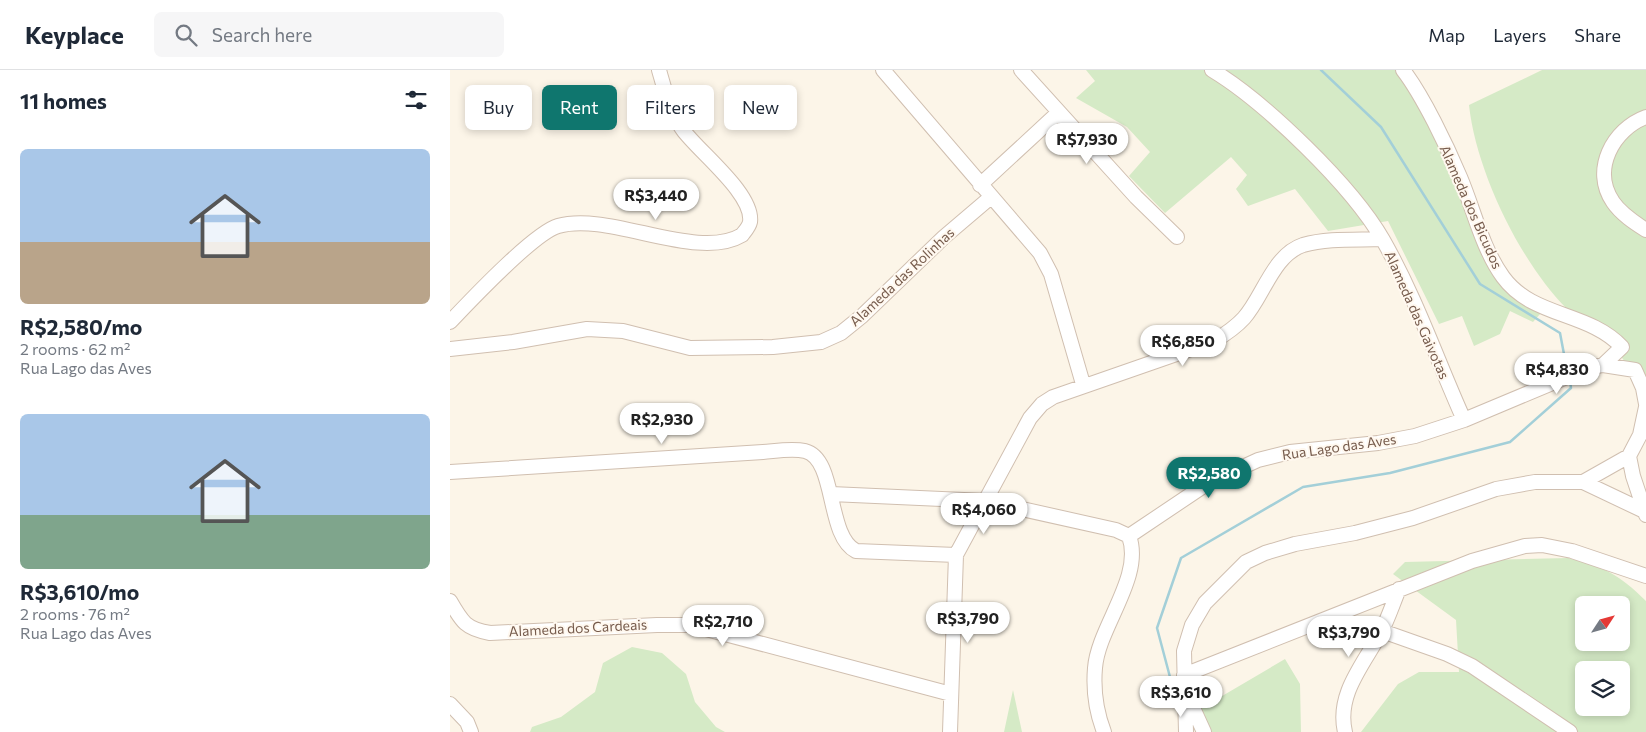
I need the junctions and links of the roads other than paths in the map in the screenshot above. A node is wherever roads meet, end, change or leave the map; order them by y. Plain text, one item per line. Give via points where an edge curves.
1 (659, 70) edge
2 (883, 70) edge
3 (1021, 70) edge
4 (1212, 70) edge
5 (1403, 70) edge
6 (1058, 113) junction
7 (1646, 117) edge
8 (980, 185) junction
9 (991, 197) junction
10 (1646, 230) edge
11 (1177, 237) dead end
12 (1382, 239) junction
13 (450, 322) edge
14 (1622, 347) junction
15 (450, 349) edge
16 (1603, 365) junction
17 (1635, 370) junction
18 (1084, 384) junction
19 (1646, 405) edge
20 (1464, 420) junction
21 (1643, 436) edge
22 (1629, 456) junction
23 (450, 472) edge
24 (1583, 482) junction
25 (831, 494) junction
26 (986, 501) junction
27 (1644, 513) edge
28 (1129, 536) junction
29 (956, 554) junction
30 (1646, 576) edge
31 (1399, 589) junction
32 (450, 601) edge
33 (1382, 631) junction
34 (1184, 675) junction
35 (1185, 692) junction
36 (951, 694) junction
37 (450, 704) edge
38 (471, 732) edge
39 (950, 732) edge
40 (1104, 732) edge
41 (1186, 732) edge
42 (1204, 732) edge
43 (1345, 732) edge
44 (1570, 732) edge

1 - 13 street via 666,97 683,131 742,197 750,220 742,235 723,241 692,241 579,222 556,226 537,238
2 - 8 street
3 - 6 street
4 - 12 street, Alameda das Gaivotas via 1257,103 1300,143 1362,211
5 - 14 street, Alameda dos Bicudos via 1414,84 1460,176 1491,257 1502,276 1532,303 1583,320 1602,330
6 - 8 street
6 - 11 street
7 - 10 street via 1621,131 1611,144 1606,161 1606,184 1614,204
8 - 9 street
9 - 15 street, Alameda das Rolinhas via 862,316 841,333 821,342 773,347 690,348 623,331 587,329
9 - 18 street via 1020,226 1047,267
12 - 18 street via 1327,241 1289,252 1244,318 1228,333 1214,341
12 - 20 street, Alameda das Gaivotas via 1428,334
14 - 16 street
14 - 17 street
16 - 17 street, Rua Lago das Aves
16 - 20 street, Rua Lago das Aves via 1568,375
17 - 19 street
18 - 26 street via 1042,404 1030,418
19 - 21 street
20 - 28 street, Rua Lago das Aves via 1415,436 1290,452 1258,460 1208,482
21 - 22 street
22 - 24 street
22 - 27 street
23 - 25 street via 793,450 811,454 819,461
24 - 27 street
24 - 34 street via 1535,482 1496,488 1413,518 1295,544 1246,562 1205,603 1186,639
25 - 26 street
25 - 29 street via 843,539 856,551
26 - 28 street
26 - 29 street
28 - 40 street via 1132,556 1129,576 1101,643 1095,667 1095,707
29 - 36 street
30 - 31 street via 1572,551 1542,545 1517,548 1472,561
31 - 33 street
31 - 34 street
32 - 36 street, Alameda dos Cardeais via 462,621 475,630 490,633 691,625
33 - 43 street via 1346,696 1342,711
33 - 44 street via 1472,666
34 - 35 street
35 - 41 street
35 - 42 street
36 - 39 street
37 - 38 street via 467,722

